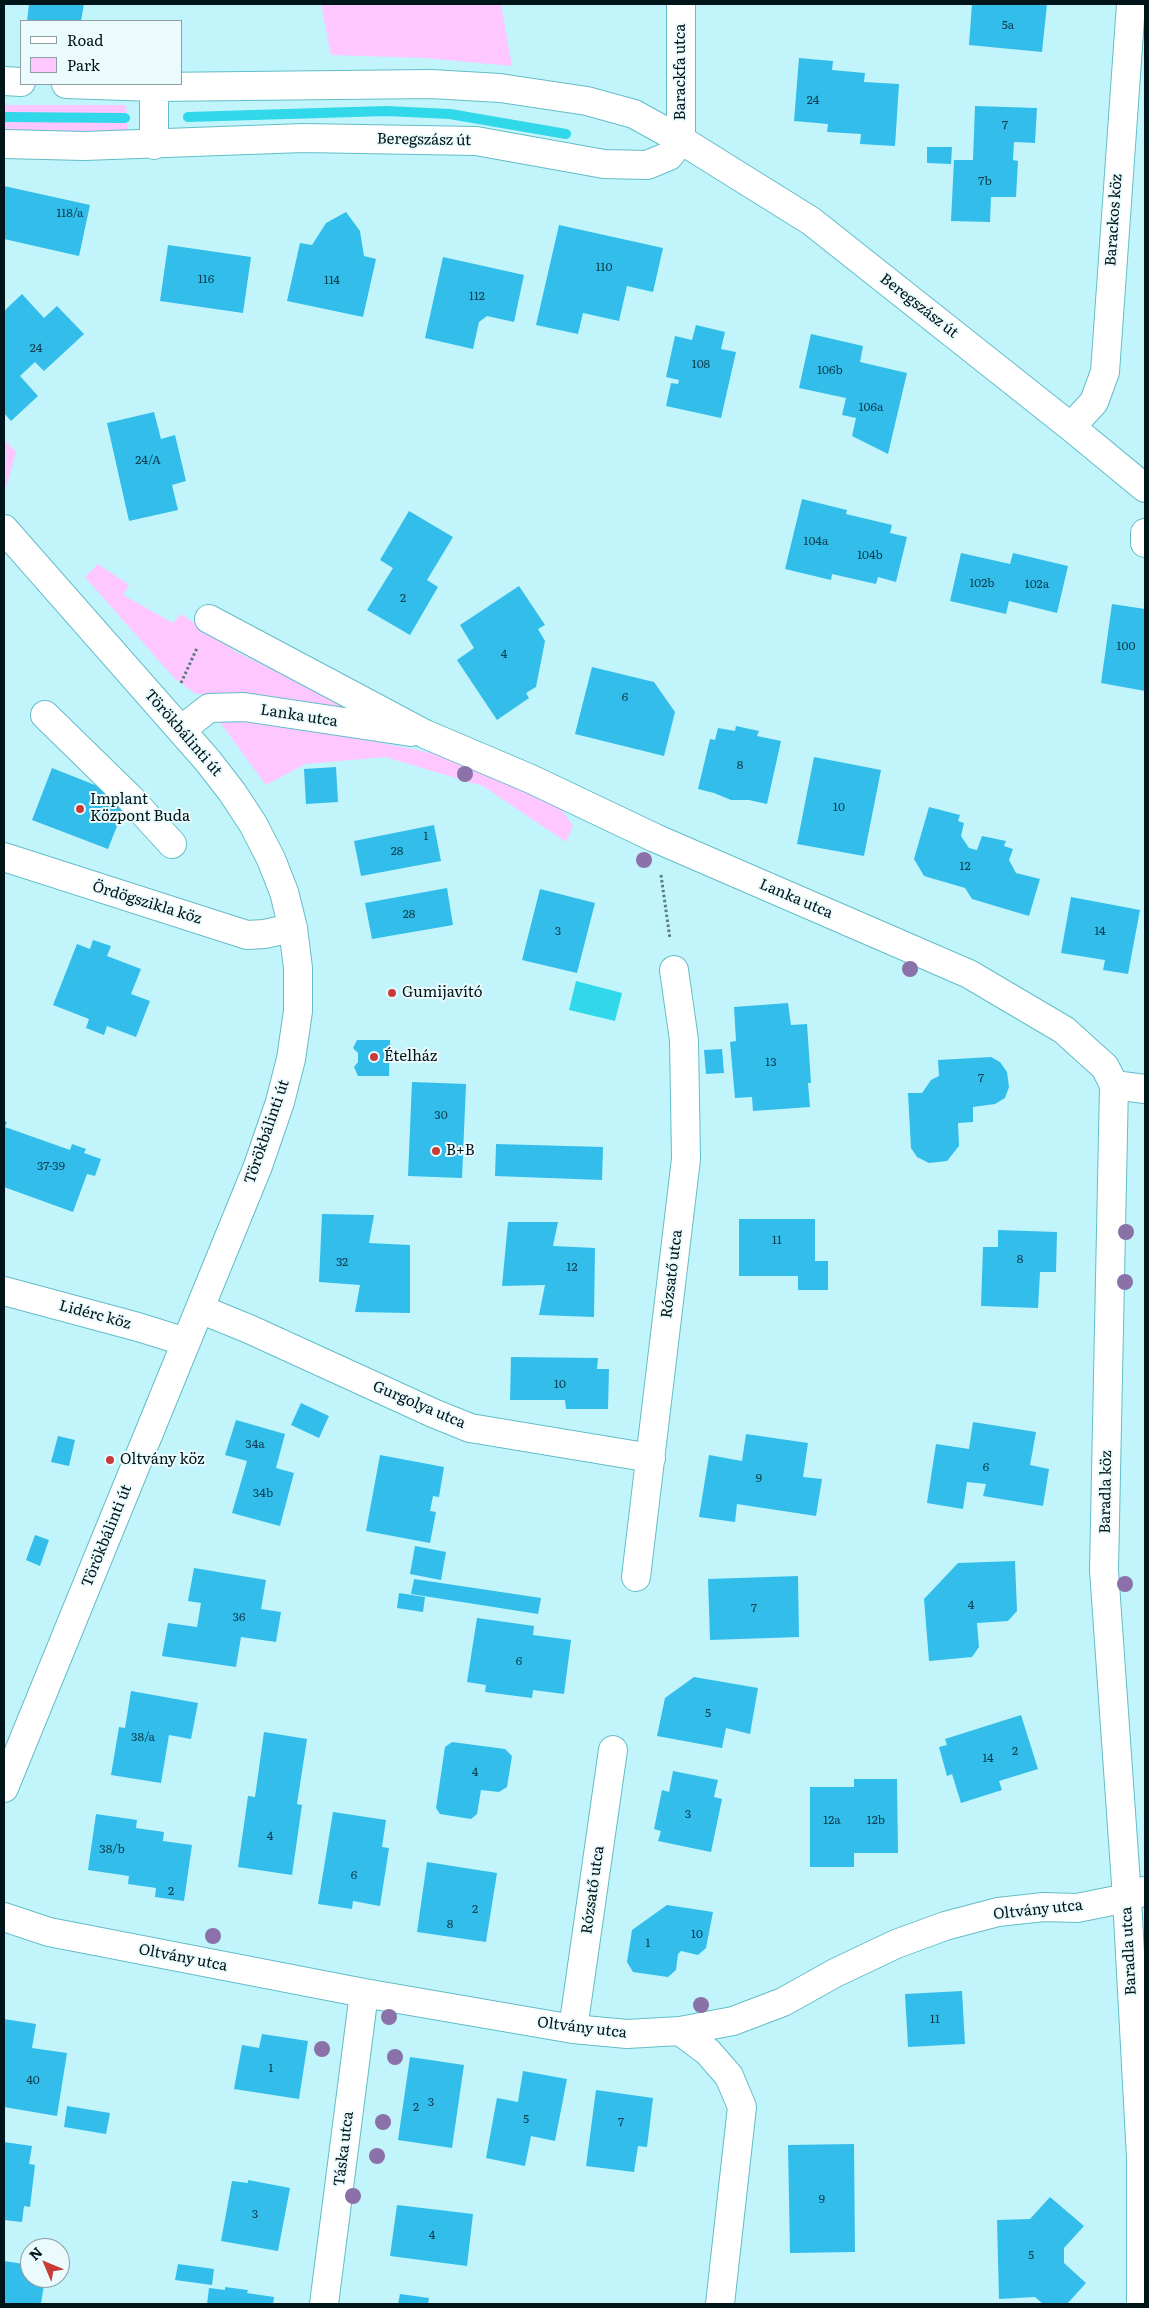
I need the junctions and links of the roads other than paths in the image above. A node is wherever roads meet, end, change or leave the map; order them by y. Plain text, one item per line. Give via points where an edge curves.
1 (681, 4) edge
2 (1131, 4) edge
3 (4, 81) edge
4 (20, 82) edge
5 (95, 85) edge
6 (154, 87) junction
7 (682, 140) junction
8 (4, 144) edge
9 (154, 145) junction
10 (1071, 427) junction
11 (1145, 488) edge
12 (4, 529) edge
13 (1145, 533) edge
14 (1145, 544) edge
15 (209, 619) road end
16 (45, 715) dead end
17 (181, 730) junction
18 (425, 734) junction
19 (172, 844) dead end
20 (4, 857) edge
21 (293, 928) junction
22 (674, 970) road end
23 (1114, 1085) junction
24 (1145, 1088) edge
25 (4, 1291) edge
26 (200, 1309) junction
27 (186, 1342) junction
28 (651, 1458) junction
29 (636, 1577) dead end
30 (613, 1750) dead end
31 (4, 1788) edge
32 (1136, 1894) edge
33 (4, 1917) edge
34 (364, 1993) junction
35 (573, 2029) junction
36 (680, 2031) junction
37 (324, 2304) edge
38 (720, 2304) edge
39 (1141, 2304) edge

1 - 7 street, Barackfa utca
2 - 10 street, Barackos köz via 1105,372 1094,402
3 - 4 street
5 - 6 street, Beregszász út
6 - 7 street, Beregszász út via 431,84 500,88 587,101 634,114
6 - 9 street
7 - 9 street, Beregszász út via 668,156 648,165 604,164 476,141 303,138
7 - 10 street, Beregszász út via 811,221
8 - 9 street, Beregszász út
10 - 11 street, Beregszász út
12 - 17 street, Törökbálinti út
13 - 14 street
15 - 18 street, Lanka utca
16 - 19 street
17 - 18 street, Lanka utca via 209,708 244,707
17 - 21 street, Törökbálinti út via 253,824 281,884
18 - 23 street, Lanka utca via 506,767 655,838 968,974 1064,1030 1105,1067
20 - 21 street, Ördögszikla köz via 247,935
21 - 26 street, Törökbálinti út via 298,968 298,1011 280,1102 258,1166
22 - 28 street, Rózsatő utca via 684,1040 686,1159
23 - 24 street
23 - 32 street, Baradla köz via 1104,1570
25 - 27 street, Lidérc köz
26 - 27 street, Törökbálinti út
26 - 28 street, Gurgolya utca via 470,1428
27 - 31 street, Törökbálinti út
28 - 29 street, Rózsatő utca
30 - 35 street, Rózsatő utca
32 - 36 street, Oltvány utca via 1077,1908 1044,1907 998,1912 945,1926 870,1956 783,2002 733,2021
32 - 39 street, Baradla utca
33 - 34 street, Oltvány utca via 49,1932
34 - 35 street, Oltvány utca
34 - 37 street, Táska utca
35 - 36 street, Oltvány utca via 627,2034
36 - 38 street via 708,2052 729,2076 742,2107

